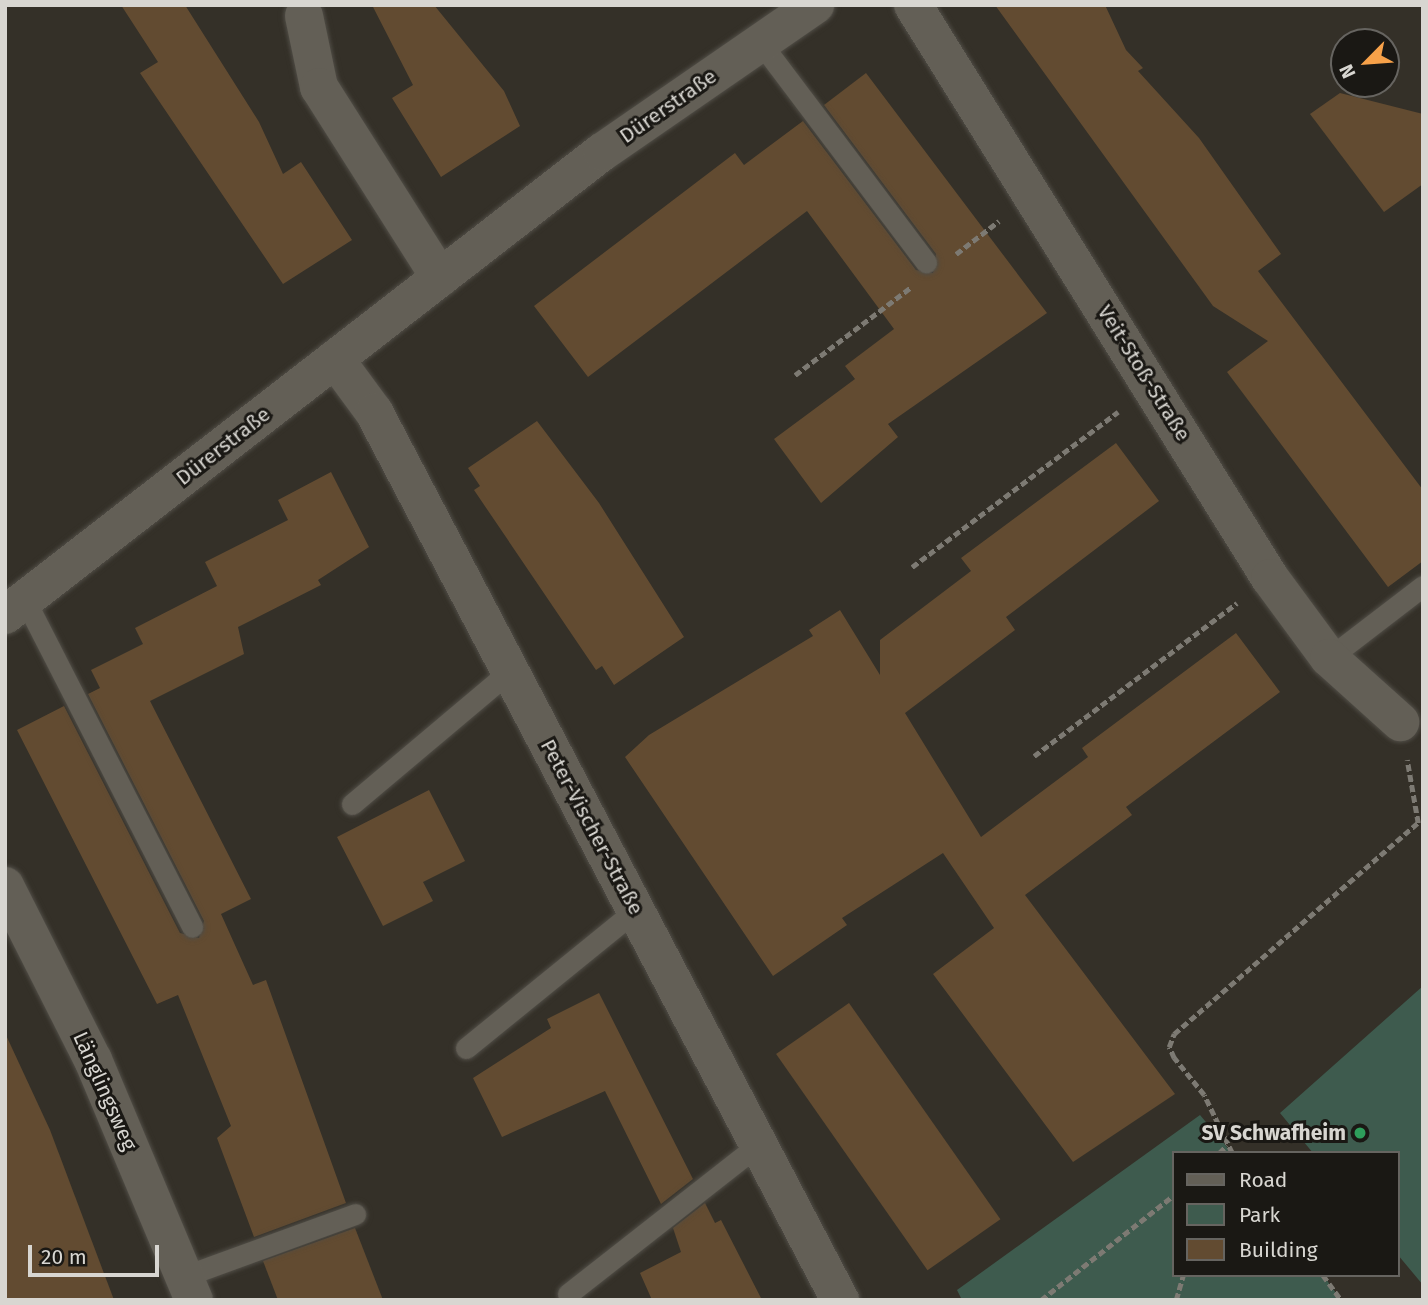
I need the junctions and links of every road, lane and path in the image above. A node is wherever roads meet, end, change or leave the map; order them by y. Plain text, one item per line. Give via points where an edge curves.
1 (912, 5) edge
2 (802, 9) edge
3 (304, 16) dead end
4 (760, 42) junction
5 (926, 262) dead end
6 (440, 278) junction
7 (335, 359) junction
8 (1153, 386) junction
9 (912, 567) dead end
10 (1270, 578) junction
11 (1423, 586) edge
12 (15, 607) edge
13 (1329, 658) junction
14 (510, 671) junction
15 (1401, 722) joint
16 (1034, 756) dead end
17 (352, 804) dead end
18 (5, 886) edge
19 (636, 910) junction
20 (192, 927) dead end
21 (466, 1048) dead end
22 (759, 1144) junction
23 (1227, 1145) junction
24 (1221, 1151) edge
25 (1225, 1151) edge
26 (1232, 1151) edge
27 (1172, 1197) edge
28 (355, 1214) dead end
29 (1182, 1277) edge
30 (1324, 1277) edge
31 (189, 1288) edge
32 (568, 1294) dead end
33 (840, 1300) edge
34 (1041, 1300) edge
35 (1175, 1300) edge
36 (1341, 1300) edge

1 - 8 street, Veit-Stoß-Straße
2 - 4 street, Dürerstraße
3 - 6 street via 319,87
4 - 5 lane
4 - 6 street, Dürerstraße via 602,152
6 - 7 street, Dürerstraße
7 - 12 street, Dürerstraße
7 - 14 street, Peter-Vischer-Straße via 374,412
8 - 9 path
8 - 10 street, Veit-Stoß-Straße
10 - 13 street, Veit-Stoß-Straße
10 - 16 path
11 - 13 lane
12 - 20 lane
13 - 15 street, Veit-Stoß-Straße
14 - 17 lane
14 - 19 street, Peter-Vischer-Straße
15 - 23 path via 1418,823 1174,1034 1174,1058 1204,1095
18 - 31 street, Länglingsweg via 93,1060
19 - 21 lane
19 - 22 street, Peter-Vischer-Straße
22 - 32 lane
22 - 33 street, Peter-Vischer-Straße
23 - 24 path
23 - 25 path
23 - 26 path
27 - 34 path
28 - 31 lane
29 - 35 path
30 - 36 path

